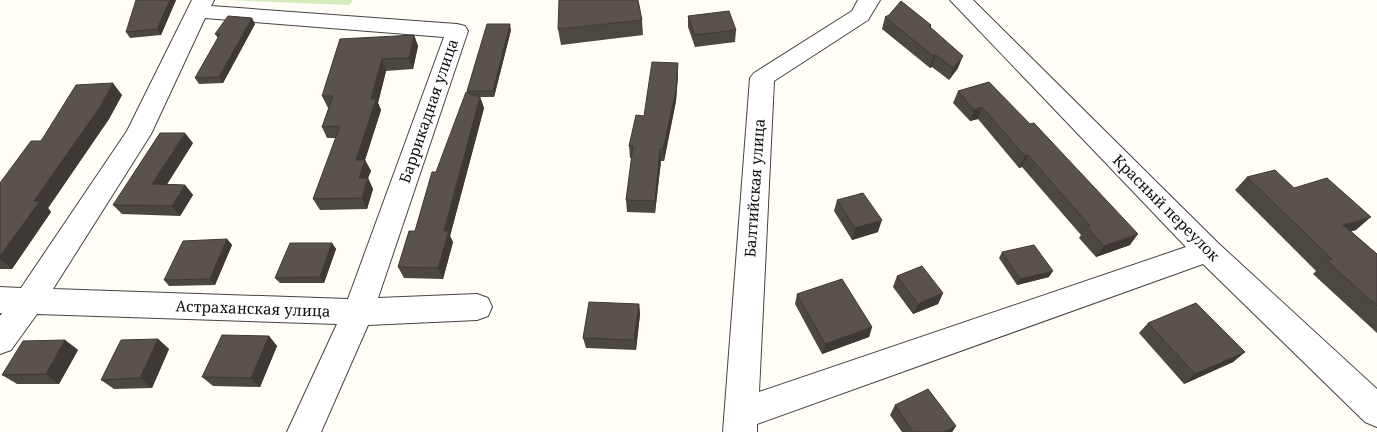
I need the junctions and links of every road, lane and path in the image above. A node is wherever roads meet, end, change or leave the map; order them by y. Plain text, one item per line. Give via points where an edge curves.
1 (869, 0) edge
2 (961, 0) edge
3 (200, 6) edge
4 (1208, 251) junction
5 (14, 301) edge
6 (476, 307) dead end
7 (358, 312) junction
8 (0, 340) edge
9 (1377, 411) edge
10 (741, 423) edge
11 (304, 432) edge

1 - 10 street, Балтийская улица via 860,15 762,78
2 - 4 street, Красный переулок
3 - 5 street via 138,134
3 - 7 street, Баррикадная улица via 456,31
4 - 9 street, Красный переулок
4 - 10 street
5 - 7 street, Астраханская улица
5 - 8 street
6 - 7 street, Астраханская улица
7 - 11 street, Баррикадная улица

